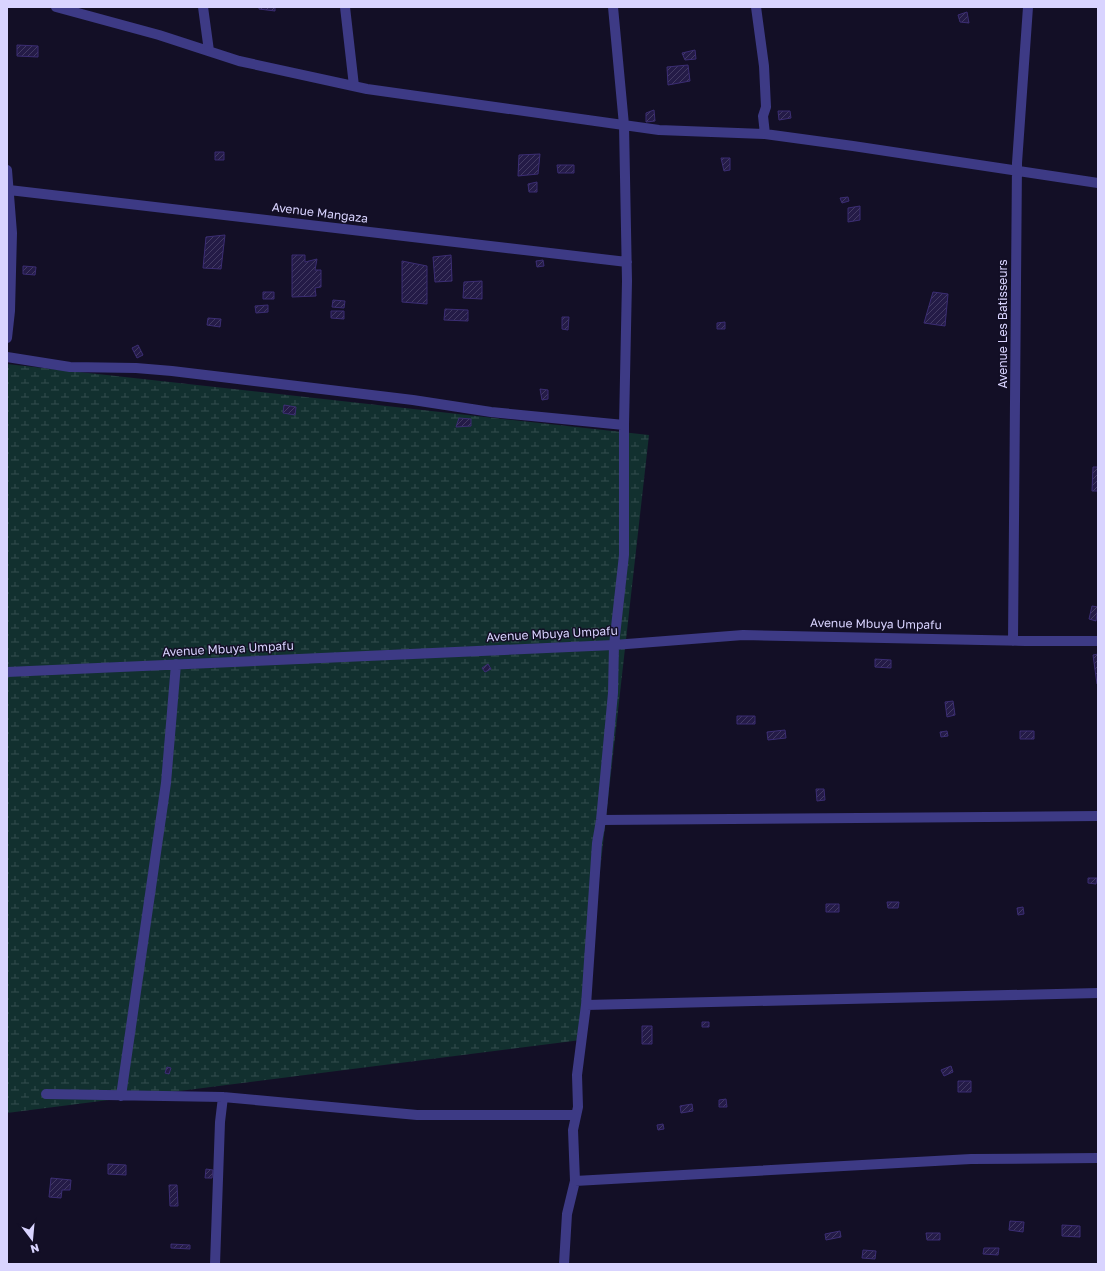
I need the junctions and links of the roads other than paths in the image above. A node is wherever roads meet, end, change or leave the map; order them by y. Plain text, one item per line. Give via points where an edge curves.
1 (56, 7) edge
2 (203, 7) edge
3 (345, 7) edge
4 (613, 7) edge
5 (756, 7) edge
6 (1028, 7) edge
7 (74, 10) edge
8 (209, 51) junction
9 (354, 86) junction
10 (624, 125) junction
11 (765, 134) junction
12 (7, 170) edge
13 (1017, 171) junction
14 (1098, 183) edge
15 (10, 190) junction
16 (627, 262) junction
17 (9, 268) edge
18 (7, 338) edge
19 (7, 357) edge
20 (624, 425) junction
21 (1013, 641) junction
22 (1098, 641) edge
23 (614, 644) junction
24 (176, 664) junction
25 (7, 672) edge
26 (1098, 816) edge
27 (601, 820) junction
28 (1098, 994) edge
29 (586, 1005) junction
30 (46, 1094) dead end
31 (121, 1096) junction
32 (223, 1097) junction
33 (576, 1116) junction
34 (1098, 1158) edge
35 (575, 1180) junction
36 (215, 1264) edge
37 (564, 1264) edge

1 - 7 street
2 - 8 street
3 - 9 street
4 - 10 street
5 - 11 street via 764,66
6 - 13 street, Avenue Les Batisseurs
7 - 8 street
8 - 9 street via 239,61
9 - 10 street
10 - 11 street via 660,130
10 - 16 street
11 - 13 street
12 - 15 street
13 - 14 street
13 - 21 street, Avenue Les Batisseurs
15 - 16 street, Avenue Mangaza
15 - 17 street
16 - 20 street
17 - 18 street
19 - 20 street via 70,367 98,366 172,371 498,412
20 - 23 street via 624,555
21 - 22 street, Avenue Mbuya Umpafu
21 - 23 street, Avenue Mbuya Umpafu via 743,635
23 - 24 street, Avenue Mbuya Umpafu
23 - 27 street via 613,693
24 - 25 street, Avenue Mbuya Umpafu
24 - 31 street via 166,783
26 - 27 street
27 - 29 street via 597,843
28 - 29 street
29 - 33 street via 577,1076
30 - 31 street
31 - 32 street
32 - 33 street via 417,1115
32 - 36 street
33 - 35 street via 573,1130
34 - 35 street via 970,1159
35 - 37 street via 567,1214

